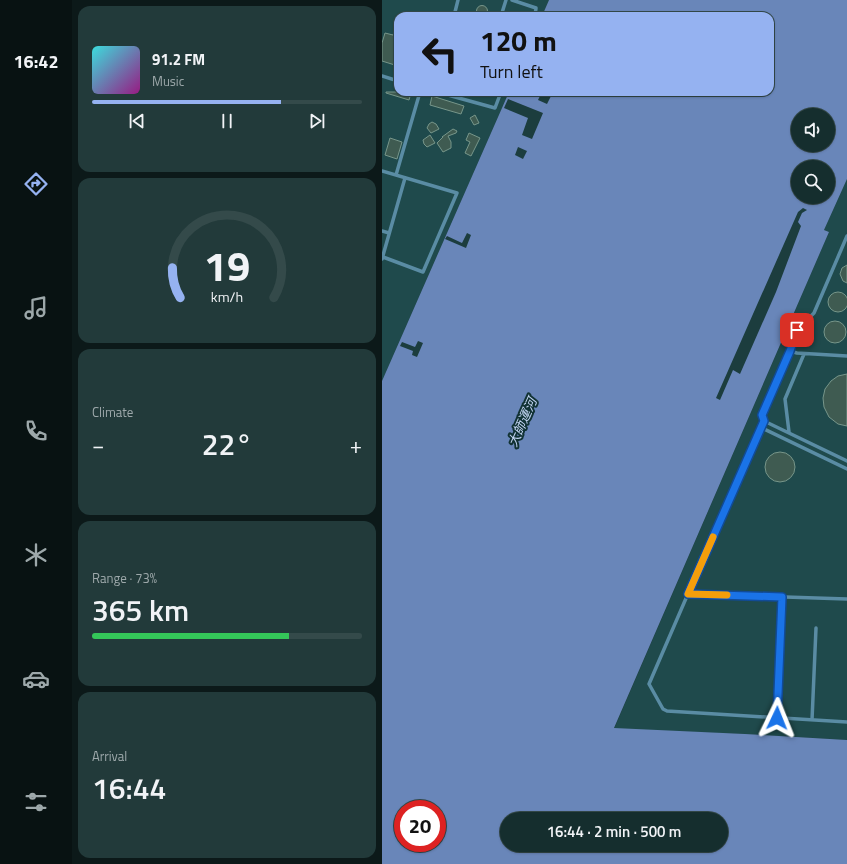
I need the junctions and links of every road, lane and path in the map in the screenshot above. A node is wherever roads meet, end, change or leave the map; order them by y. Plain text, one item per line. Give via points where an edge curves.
1 (458, 0) edge
2 (506, 0) edge
3 (512, 0) edge
4 (455, 12) edge
5 (502, 12) edge
6 (536, 12) edge
7 (382, 76) edge
8 (394, 80) edge
9 (419, 96) edge
10 (452, 96) edge
11 (500, 96) edge
12 (382, 171) edge
13 (396, 175) junction
14 (406, 178) junction
15 (382, 231) edge
16 (389, 233) junction
17 (847, 236) edge
18 (845, 246) edge
19 (382, 258) edge
20 (790, 351) junction
21 (804, 354) junction
22 (847, 356) edge
23 (764, 421) junction
24 (760, 427) junction
25 (789, 432) junction
26 (847, 461) edge
27 (847, 469) edge
28 (688, 594) junction
29 (782, 597) junction
30 (847, 599) edge
31 (816, 628) dead end
32 (777, 718) junction
33 (812, 720) junction
34 (847, 722) edge

1 - 4 lane
2 - 5 lane
3 - 6 lane via 536,8
7 - 8 lane
9 - 13 lane
10 - 11 lane via 495,108
12 - 13 lane
13 - 14 lane
14 - 16 lane
14 - 19 lane via 458,193 423,272
15 - 16 lane
16 - 19 lane
17 - 18 lane
18 - 20 lane via 814,313 797,330
20 - 21 lane
20 - 23 lane via 762,415
21 - 22 lane
21 - 25 lane via 785,399
23 - 24 lane
23 - 25 lane
24 - 27 lane
24 - 28 lane
25 - 26 lane
28 - 29 lane
28 - 32 lane via 649,684 663,708 667,711
29 - 30 lane
29 - 32 lane
31 - 33 lane
32 - 33 lane
33 - 34 lane

